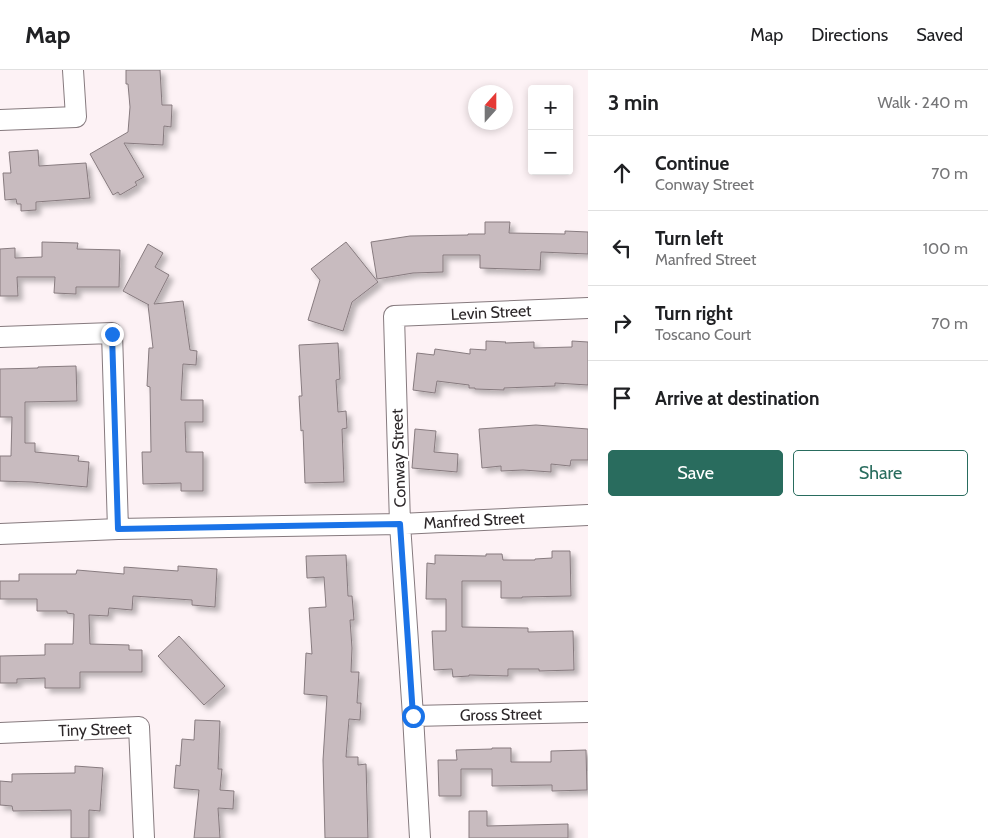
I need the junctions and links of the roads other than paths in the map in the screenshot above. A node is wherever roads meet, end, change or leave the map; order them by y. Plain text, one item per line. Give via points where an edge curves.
1 (73, 70) edge
2 (0, 120) edge
3 (588, 308) edge
4 (394, 316) joint
5 (0, 338) edge
6 (588, 515) edge
7 (400, 524) junction
8 (118, 529) junction
9 (0, 534) edge
10 (588, 712) edge
11 (413, 716) junction
12 (0, 733) edge
13 (144, 838) edge
14 (420, 838) edge

1 - 2 street via 76,117
3 - 4 street, Levin Street
4 - 7 street, Conway Street
5 - 8 street via 112,334
6 - 7 street, Manfred Street
7 - 8 street, Manfred Street
7 - 11 street, Conway Street
8 - 9 street, Manfred Street
10 - 11 street, Gross Street
11 - 14 street, Conway Street
12 - 13 street, Tiny Street via 139,727

